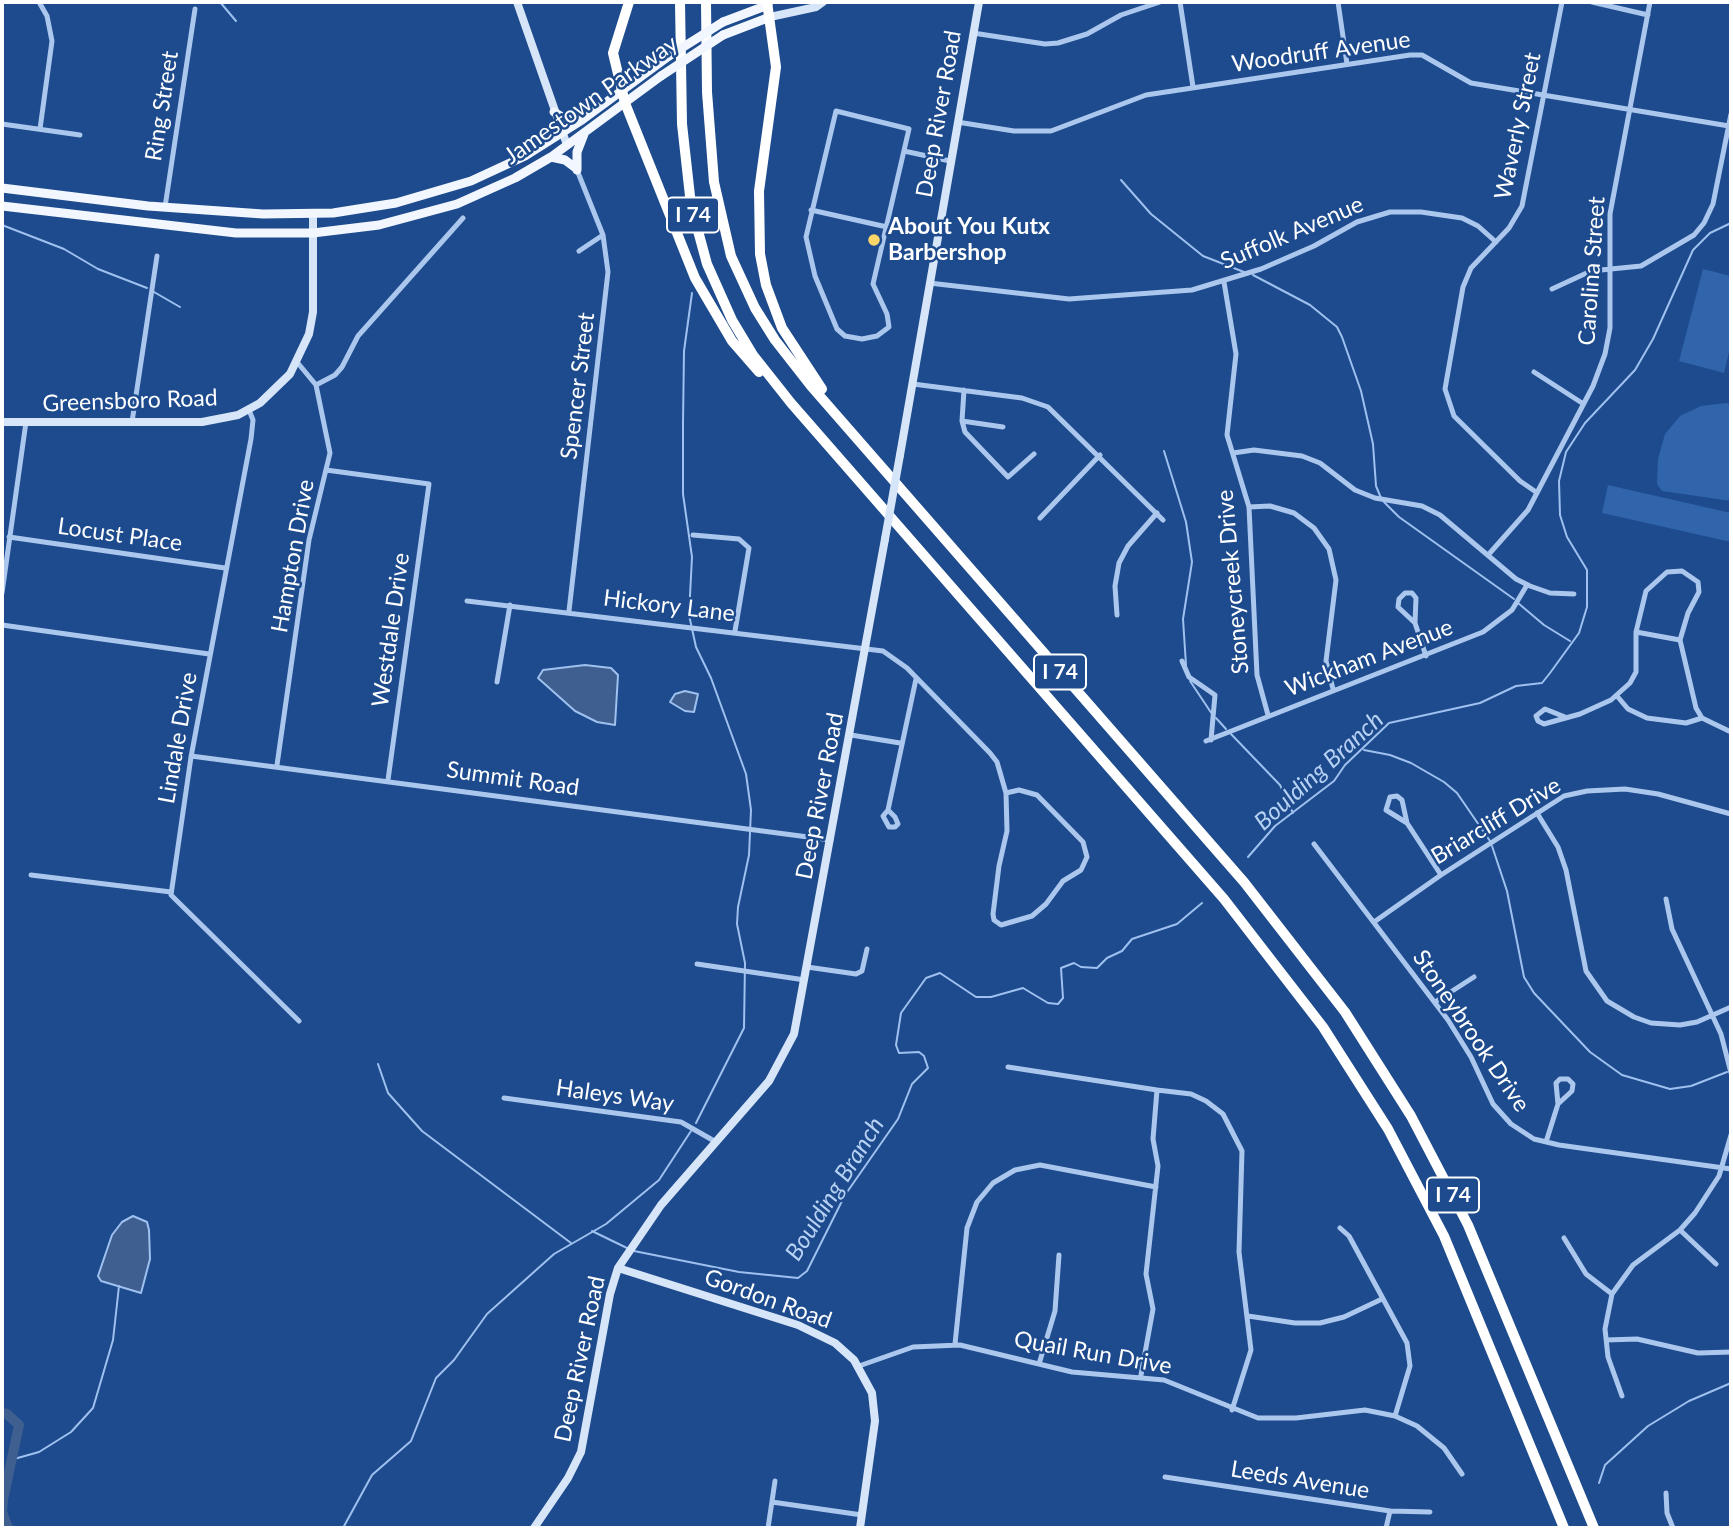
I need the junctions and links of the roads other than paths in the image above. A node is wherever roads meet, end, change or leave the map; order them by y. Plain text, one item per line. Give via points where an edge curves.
1 (39, 2) edge
2 (517, 2) edge
3 (629, 2) edge
4 (680, 2) edge
5 (706, 2) edge
6 (823, 2) edge
7 (979, 2) edge
8 (1160, 2) edge
9 (1180, 2) edge
10 (1338, 2) edge
11 (1562, 2) edge
12 (1592, 2) edge
13 (1650, 2) edge
14 (771, 3) edge
15 (195, 9) dead end
16 (1648, 15) junction
17 (770, 17) junction
18 (973, 33) junction
19 (1347, 64) junction
20 (1193, 87) junction
21 (622, 90) junction
22 (1542, 95) junction
23 (625, 103) junction
24 (1630, 110) junction
25 (554, 112) junction
26 (1731, 114) edge
27 (582, 120) junction
28 (957, 122) junction
29 (2, 124) edge
30 (1729, 126) junction
31 (40, 129) junction
32 (562, 133) junction
33 (584, 134) junction
34 (80, 135) dead end
35 (567, 145) junction
36 (904, 151) junction
37 (551, 157) junction
38 (950, 161) junction
39 (577, 170) junction
40 (2, 188) edge
41 (2, 206) edge
42 (164, 207) junction
43 (811, 210) junction
44 (313, 214) junction
45 (463, 218) dead end
46 (887, 227) junction
47 (313, 233) junction
48 (603, 235) junction
49 (1496, 242) junction
50 (579, 251) dead end
51 (157, 256) dead end
52 (1609, 269) junction
53 (928, 282) junction
54 (1224, 282) junction
55 (1552, 289) dead end
56 (297, 362) junction
57 (1534, 372) dead end
58 (913, 384) junction
59 (316, 385) junction
60 (964, 390) junction
61 (791, 403) junction
62 (1582, 403) junction
63 (249, 410) junction
64 (2, 422) edge
65 (26, 422) junction
66 (962, 422) junction
67 (131, 423) junction
68 (1003, 427) dead end
69 (860, 443) junction
70 (1233, 453) junction
71 (1034, 454) dead end
72 (1100, 455) junction
73 (326, 470) junction
74 (1536, 492) junction
75 (1249, 507) junction
76 (1157, 513) junction
77 (1040, 517) dead end
78 (1163, 520) dead end
79 (693, 535) dead end
80 (9, 537) junction
81 (1489, 555) junction
82 (225, 568) junction
83 (1527, 585) junction
84 (2, 593) edge
85 (1574, 594) dead end
86 (467, 600) dead end
87 (510, 605) junction
88 (569, 611) junction
89 (1117, 615) dead end
90 (1415, 623) junction
91 (2, 625) edge
92 (735, 631) junction
93 (1636, 632) junction
94 (1680, 640) junction
95 (867, 647) junction
96 (209, 654) junction
97 (1426, 656) junction
98 (1182, 661) dead end
99 (916, 679) junction
100 (497, 682) dead end
101 (1333, 689) junction
102 (1617, 696) junction
103 (1268, 715) junction
104 (1565, 717) junction
105 (1702, 718) junction
106 (1731, 732) edge
107 (851, 735) junction
108 (900, 743) junction
109 (191, 756) junction
110 (277, 765) junction
111 (388, 780) junction
112 (1006, 793) junction
113 (888, 810) dead end
114 (1537, 813) junction
115 (1731, 814) edge
116 (1407, 823) junction
117 (831, 841) junction
118 (1314, 844) dead end
119 (31, 875) dead end
120 (1441, 875) junction
121 (171, 892) junction
122 (1666, 898) dead end
123 (1374, 922) junction
124 (867, 949) dead end
125 (697, 964) dead end
126 (807, 967) junction
127 (1474, 977) dead end
128 (805, 980) junction
129 (1434, 1002) junction
130 (1731, 1006) edge
131 (1712, 1016) junction
132 (299, 1021) dead end
133 (1008, 1067) dead end
134 (1731, 1073) edge
135 (1157, 1090) junction
136 (504, 1098) dead end
137 (1558, 1104) junction
138 (1731, 1135) edge
139 (716, 1142) junction
140 (1546, 1142) junction
141 (1722, 1168) junction
142 (1731, 1169) edge
143 (1156, 1186) junction
144 (1340, 1228) dead end
145 (1680, 1230) junction
146 (1564, 1238) dead end
147 (1059, 1255) dead end
148 (1716, 1264) dead end
149 (618, 1268) junction
150 (1612, 1294) junction
151 (1382, 1298) junction
152 (1248, 1316) junction
153 (1606, 1340) junction
154 (955, 1345) junction
155 (1731, 1352) edge
156 (1039, 1364) junction
157 (859, 1366) junction
158 (1141, 1375) junction
159 (1622, 1396) dead end
160 (1233, 1410) junction
161 (1395, 1416) junction
162 (1462, 1474) dead end
163 (1165, 1477) dead end
164 (775, 1482) dead end
165 (1666, 1493) dead end
166 (772, 1502) junction
167 (1390, 1511) junction
168 (1430, 1512) dead end
169 (862, 1515) junction
170 (534, 1528) edge
171 (768, 1528) edge
172 (860, 1528) edge
173 (1386, 1528) edge
174 (1564, 1528) edge
175 (1594, 1528) edge
176 (1673, 1528) edge

1 - 31 street via 52,41
2 - 25 street
3 - 21 highway via 613,53
4 - 61 highway, I 74 via 685,155 701,245 732,320
5 - 69 highway, I 74 via 711,152 732,256 775,340
6 - 17 street, Jamestown Parkway
7 - 18 street, Deep River Road
8 - 18 street via 1058,43
9 - 20 street
10 - 19 street
11 - 22 street, Waverly Street
12 - 16 street
13 - 16 street, Carolina Street
14 - 17 highway
14 - 21 main road, Jamestown Parkway, bridge via 723,22
15 - 42 street, Ring Street
16 - 24 street, Carolina Street
17 - 23 main road, Jamestown Parkway, bridge via 723,35
17 - 69 highway via 776,57 757,207 762,270 789,341
18 - 28 street, Deep River Road
19 - 20 street, Woodruff Avenue
19 - 22 street, Woodruff Avenue via 1422,55 1471,83
20 - 28 street, Woodruff Avenue via 1146,95 1051,131 1014,131
21 - 23 highway
21 - 27 main road, Jamestown Parkway
22 - 24 street, Woodruff Avenue
22 - 49 street, Waverly Street via 1522,206
23 - 33 main road, Jamestown Parkway
23 - 61 highway via 706,301 742,354
24 - 30 street, Woodruff Avenue
24 - 52 street, Carolina Street via 1609,214
25 - 27 main road
25 - 32 street
26 - 30 street
27 - 32 main road, Jamestown Parkway
28 - 38 street, Deep River Road
29 - 31 street
30 - 52 street via 1713,204 1704,223 1680,245 1641,267
31 - 34 street
32 - 35 street
32 - 44 main road, Jamestown Parkway via 508,165 451,188 375,207
33 - 35 main road, Jamestown Parkway
33 - 39 main road
35 - 37 main road, Jamestown Parkway
36 - 38 street
36 - 43 street via 909,129 835,111
36 - 46 street
37 - 39 main road via 565,160
37 - 47 main road, Jamestown Parkway via 497,187 436,211 379,225
38 - 53 street, Deep River Road
39 - 48 street, Spencer Street
40 - 42 main road, Jamestown Parkway
41 - 47 main road, Jamestown Parkway via 211,230
42 - 44 main road, Jamestown Parkway
43 - 46 street
43 - 46 street via 806,237 815,276 837,329 853,339 877,336 888,327 873,284
44 - 47 street, Greensboro Road
45 - 59 street via 358,336 342,368
47 - 56 street, Greensboro Road via 313,312
48 - 50 street
48 - 88 street, Spencer Street via 608,281
49 - 54 street, Suffolk Avenue via 1462,218 1390,212 1357,222 1314,246
49 - 74 street, Waverly Street via 1471,268 1462,288 1446,396 1454,416
51 - 67 street
52 - 55 street via 1582,274
52 - 62 street, Carolina Street via 1610,328 1605,355
53 - 54 street, Suffolk Avenue via 1069,299 1150,295
53 - 58 street, Deep River Road
54 - 70 street, Stoneycreek Drive via 1236,354 1227,418
56 - 59 street, Hampton Drive
56 - 63 street, Greensboro Road via 280,386
57 - 62 street
58 - 60 street
58 - 95 street, Deep River Road, bridge
59 - 73 street, Hampton Drive via 330,441
60 - 66 street
60 - 72 street via 1043,404
61 - 174 highway, I 74 via 1224,899 1323,1027 1388,1129 1444,1236
62 - 74 street, Carolina Street
63 - 67 street, Greensboro Road via 202,422
63 - 82 street, Lindale Drive via 251,439
64 - 65 street, Greensboro Road
65 - 67 street, Greensboro Road
65 - 80 street
66 - 68 street
66 - 71 street via 965,432 1009,477
69 - 175 highway, I 74 via 1252,892 1345,1012 1411,1116 1450,1189
70 - 75 street, Stoneycreek Drive
70 - 81 street via 1254,450 1302,456 1328,468 1355,490 1422,506
72 - 76 street
72 - 77 street
73 - 110 street, Hampton Drive via 309,540
73 - 111 street, Westdale Drive via 429,484
74 - 81 street, Carolina Street via 1528,510
75 - 101 street via 1270,506 1294,513 1314,528 1329,548 1336,580 1326,661
75 - 103 street, Stoneycreek Drive via 1257,675
76 - 78 street
76 - 89 street via 1119,563
79 - 92 street via 739,539 749,548
80 - 82 street, Locust Place
80 - 84 street
81 - 83 street
82 - 96 street, Lindale Drive
83 - 85 street via 1550,593
83 - 97 street, Wickham Avenue via 1500,622
86 - 87 street, Hickory Lane
87 - 88 street, Hickory Lane
87 - 100 street
88 - 92 street, Hickory Lane
90 - 90 street via 1416,597 1405,593 1398,607
90 - 97 street
91 - 96 street
92 - 95 street, Hickory Lane
93 - 94 street
93 - 94 street via 1646,591 1667,572 1682,570 1698,582 1699,592
93 - 102 street via 1636,671
94 - 105 street
95 - 99 street, Hickory Lane via 890,654
95 - 107 street, Deep River Road
96 - 109 street, Lindale Drive
97 - 101 street, Wickham Avenue
98 - 103 street, Wickham Avenue via 1189,677 1215,695 1209,740
99 - 108 street
99 - 112 street, Hickory Lane via 990,753
101 - 103 street, Wickham Avenue
102 - 104 street
102 - 105 street via 1628,709 1647,718 1686,723
104 - 104 street via 1545,709 1536,716 1544,724
105 - 106 street
107 - 108 street
107 - 117 street, Deep River Road
108 - 113 street
109 - 110 street, Summit Road
109 - 121 street, Lindale Drive
110 - 111 street, Summit Road
111 - 117 street, Summit Road
112 - 112 street, Hickory Lane via 1007,831 993,914 1001,925 1032,916 1063,881 1081,870 1087,857 1083,842 1037,795 1018,790
114 - 115 street, Briarcliff Drive via 1564,796 1609,789 1658,794
114 - 120 street, Briarcliff Drive
114 - 131 street via 1566,870 1583,962 1599,993 1616,1008 1651,1023 1680,1025
116 - 116 street via 1402,800 1390,797 1386,810
116 - 120 street
117 - 126 street, Deep River Road
118 - 123 street, Stoneybrook Drive
119 - 121 street
120 - 123 street, Briarcliff Drive
121 - 132 street
122 - 131 street via 1672,929
123 - 129 street, Stoneybrook Drive
124 - 126 street via 862,971 856,974
125 - 128 street
126 - 128 street, Deep River Road
127 - 129 street
128 - 139 street, Deep River Road via 797,1023 782,1062
129 - 140 street, Stoneybrook Drive via 1471,1057 1499,1112 1523,1133
130 - 131 street
131 - 134 street
133 - 135 street
135 - 143 street
135 - 152 street via 1191,1094 1206,1101 1223,1114 1236,1135 1243,1160 1239,1252
136 - 139 street, Haleys Way via 681,1122
137 - 137 street via 1556,1081 1567,1079 1573,1084 1572,1091
137 - 140 street
138 - 141 street
139 - 149 street, Deep River Road via 661,1205
140 - 141 street, Stoneybrook Drive
141 - 142 street, Stoneybrook Drive
141 - 145 street via 1708,1195
143 - 154 street via 1040,1165 1015,1170 993,1183 977,1202 967,1228
143 - 158 street via 1146,1274 1153,1309
144 - 151 street via 1349,1236
145 - 148 street
145 - 150 street via 1633,1265
146 - 150 street via 1586,1274
147 - 156 street via 1055,1311
149 - 157 street, Gordon Road via 798,1325 835,1343
149 - 170 street, Deep River Road via 581,1452
150 - 153 street
151 - 152 street via 1320,1323
151 - 161 street via 1402,1328 1409,1355 1408,1380
152 - 160 street via 1251,1356
153 - 155 street via 1637,1339 1698,1353
153 - 159 street
154 - 156 street, Quail Run Drive
154 - 157 street, Quail Run Drive via 913,1347
156 - 158 street, Quail Run Drive via 1072,1372
157 - 169 street, Gordon Road via 872,1393 876,1421
158 - 160 street, Quail Run Drive via 1164,1380
160 - 161 street, Quail Run Drive via 1268,1419 1349,1410
161 - 162 street, Quail Run Drive via 1433,1437
163 - 167 street, Leeds Avenue
164 - 166 street
165 - 176 street
166 - 169 street
166 - 171 street
167 - 168 street, Leeds Avenue
167 - 173 street
169 - 172 street, Gordon Road

